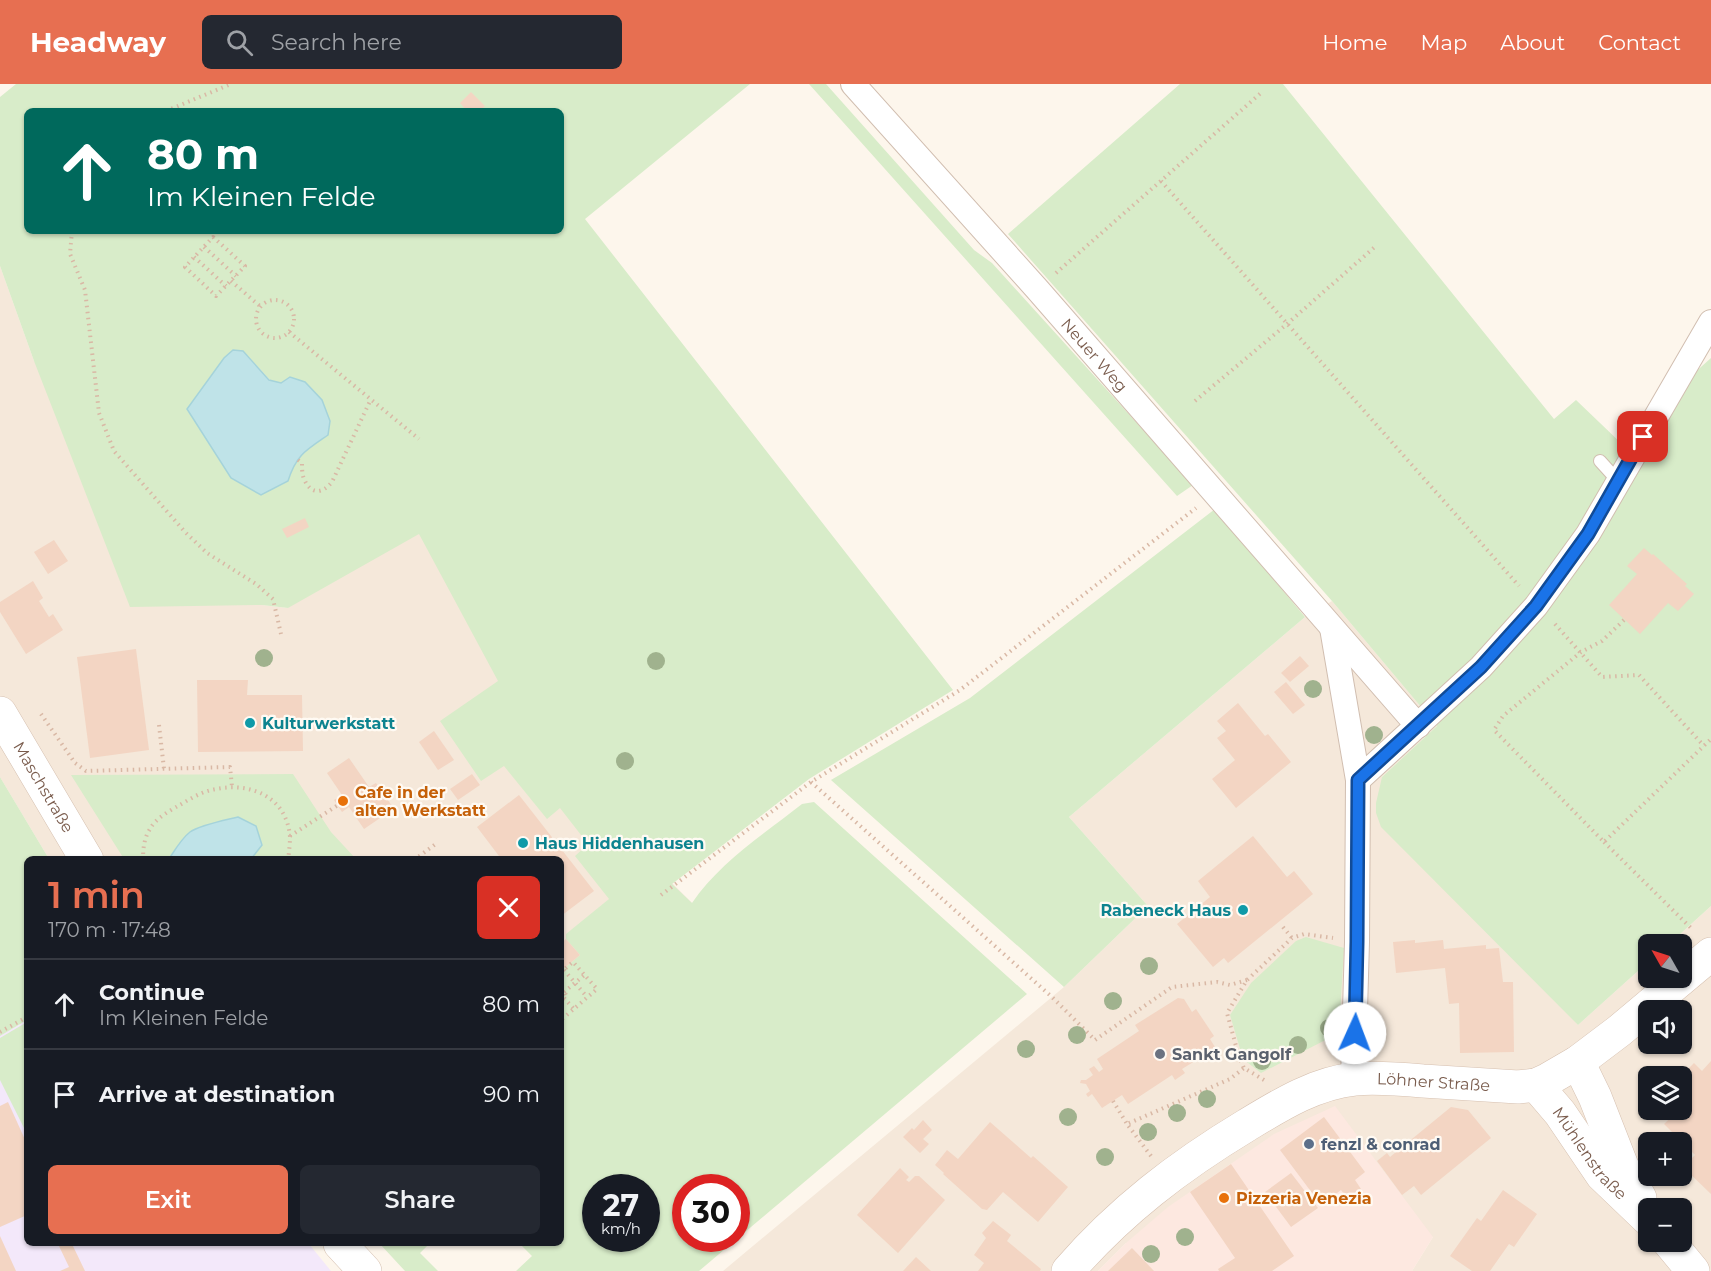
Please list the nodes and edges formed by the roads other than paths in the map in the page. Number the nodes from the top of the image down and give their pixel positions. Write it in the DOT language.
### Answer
graph roads {
  1 [pos="853,84"];
  2 [pos="1711,322"];
  3 [pos="1600,461"];
  4 [pos="1619,482"];
  5 [pos="1332,627"];
  6 [pos="0,713"];
  7 [pos="1418,726"];
  8 [pos="1358,780"];
  9 [pos="85,856"];
  10 [pos="1704,944"];
  11 [pos="1578,1062"];
  12 [pos="1353,1079"];
  13 [pos="1536,1085"];
  14 [pos="1640,1198"];
  15 [pos="1638,1209"];
  16 [pos="342,1246"];
  17 [pos="1677,1252"];
  18 [pos="365,1271"];
  19 [pos="1068,1271"];
  20 [pos="1693,1271"];
  1 -- 5 [label="street, Neuer Weg"];
  2 -- 4 [label="street"];
  3 -- 4 [label="lane"];
  4 -- 7 [label="street"];
  5 -- 7 [label="street, Neuer Weg"];
  5 -- 8 [label="street"];
  6 -- 9 [label="main road, Maschstraße"];
  7 -- 8 [label="street"];
  8 -- 12 [label="street"];
  10 -- 11 [label="main road, Löhner Straße"];
  11 -- 13 [label="main road, Löhner Straße"];
  11 -- 14 [label="main road, Mühlenstraße"];
  12 -- 13 [label="main road, Löhner Straße"];
  12 -- 19 [label="main road, Löhner Straße"];
  13 -- 15 [label="main road, Mühlenstraße"];
  16 -- 18 [label="main road"];
  17 -- 20 [label="main road"];
}
